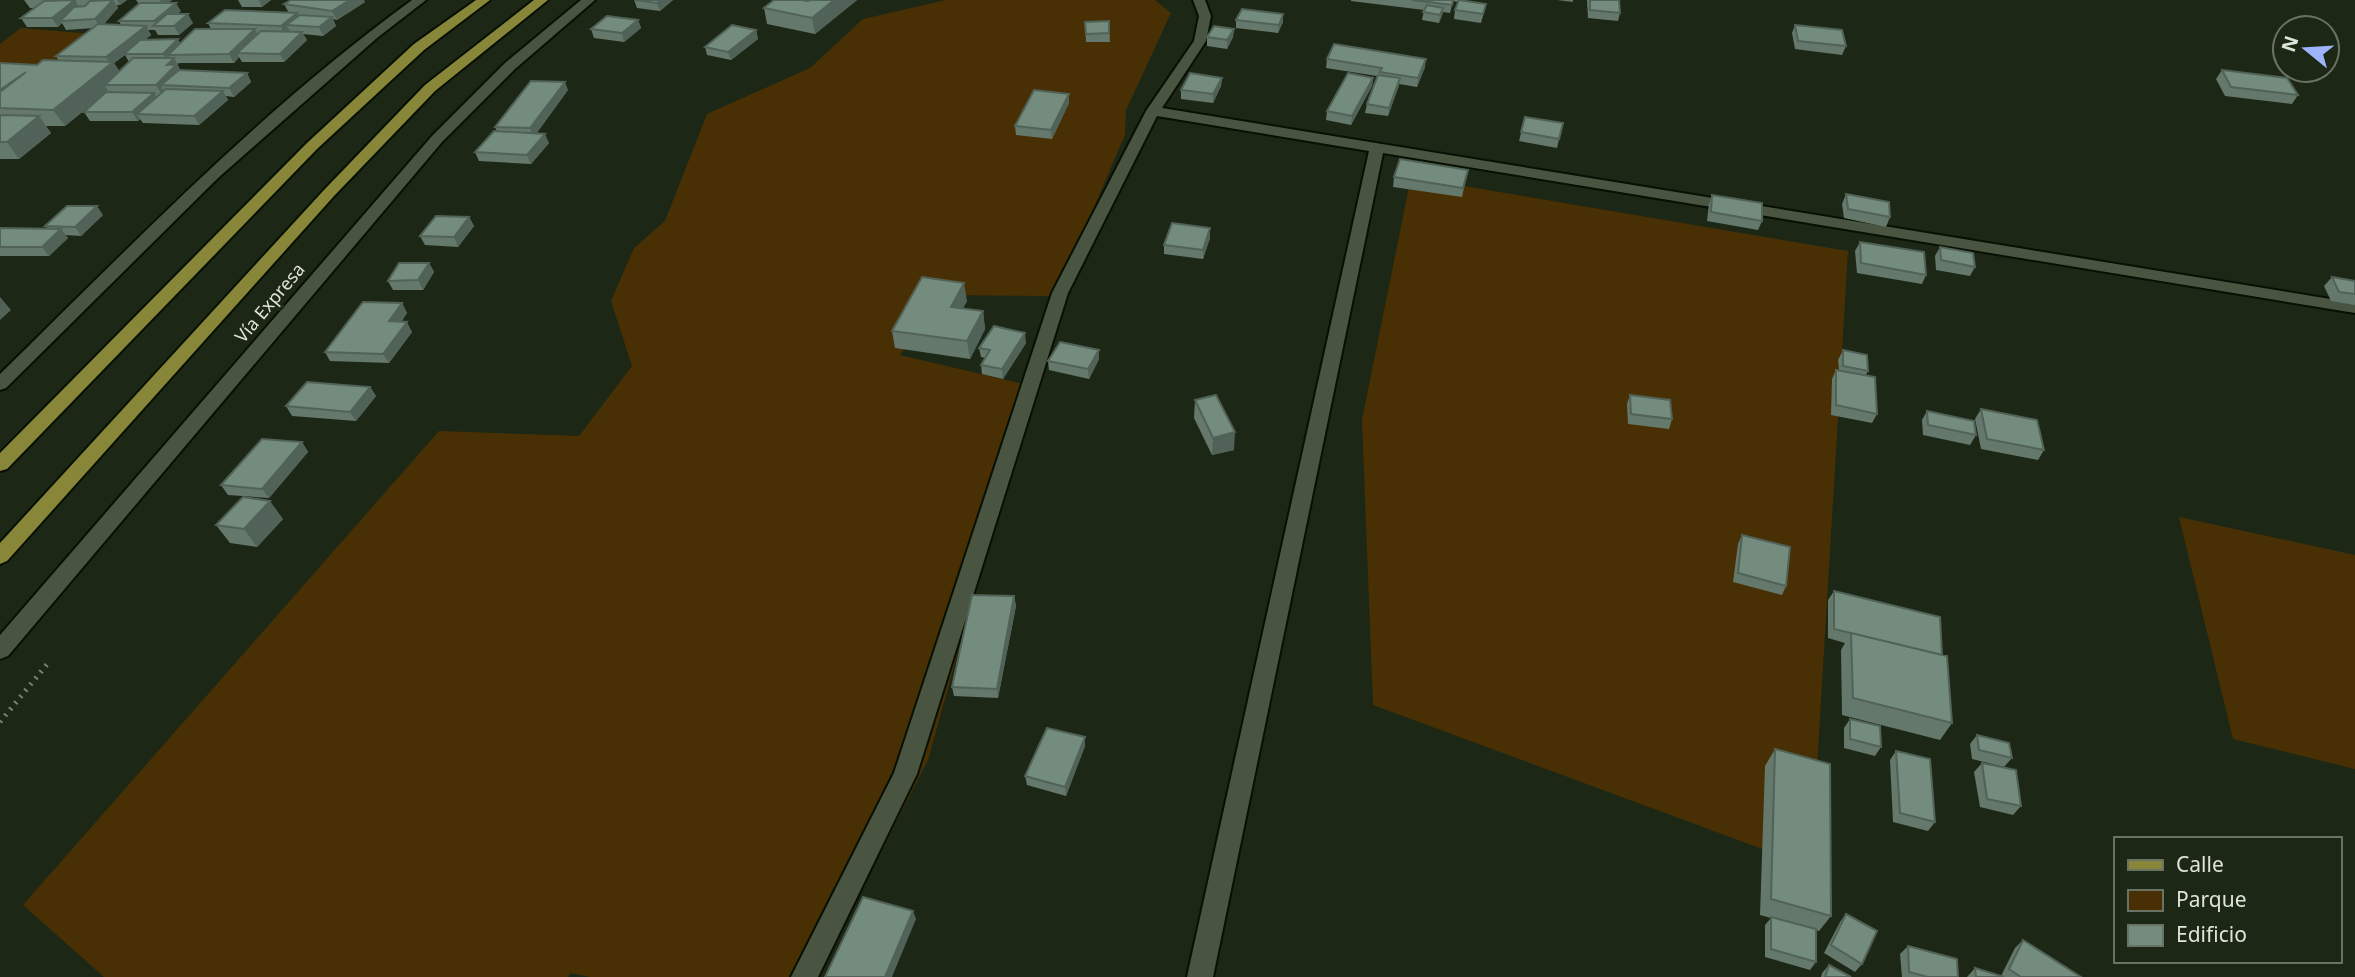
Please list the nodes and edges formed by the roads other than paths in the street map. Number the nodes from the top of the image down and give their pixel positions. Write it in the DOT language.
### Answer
graph roads {
  1 [pos="420,0"];
  2 [pos="484,0"];
  3 [pos="542,0"];
  4 [pos="589,0"];
  5 [pos="1199,0"];
  6 [pos="1153,111"];
  7 [pos="1376,150"];
  8 [pos="2355,309"];
  9 [pos="0,384"];
  10 [pos="0,464"];
  11 [pos="0,556"];
  12 [pos="0,650"];
  13 [pos="804,977"];
  14 [pos="1200,977"];
  1 -- 9 [label="street"];
  2 -- 10 [label="main road"];
  3 -- 11 [label="main road, Vía Expresa"];
  4 -- 12 [label="street, Vía Expresa"];
  5 -- 6 [label="street"];
  6 -- 7 [label="street"];
  6 -- 13 [label="street"];
  7 -- 8 [label="street"];
  7 -- 14 [label="street"];
}
